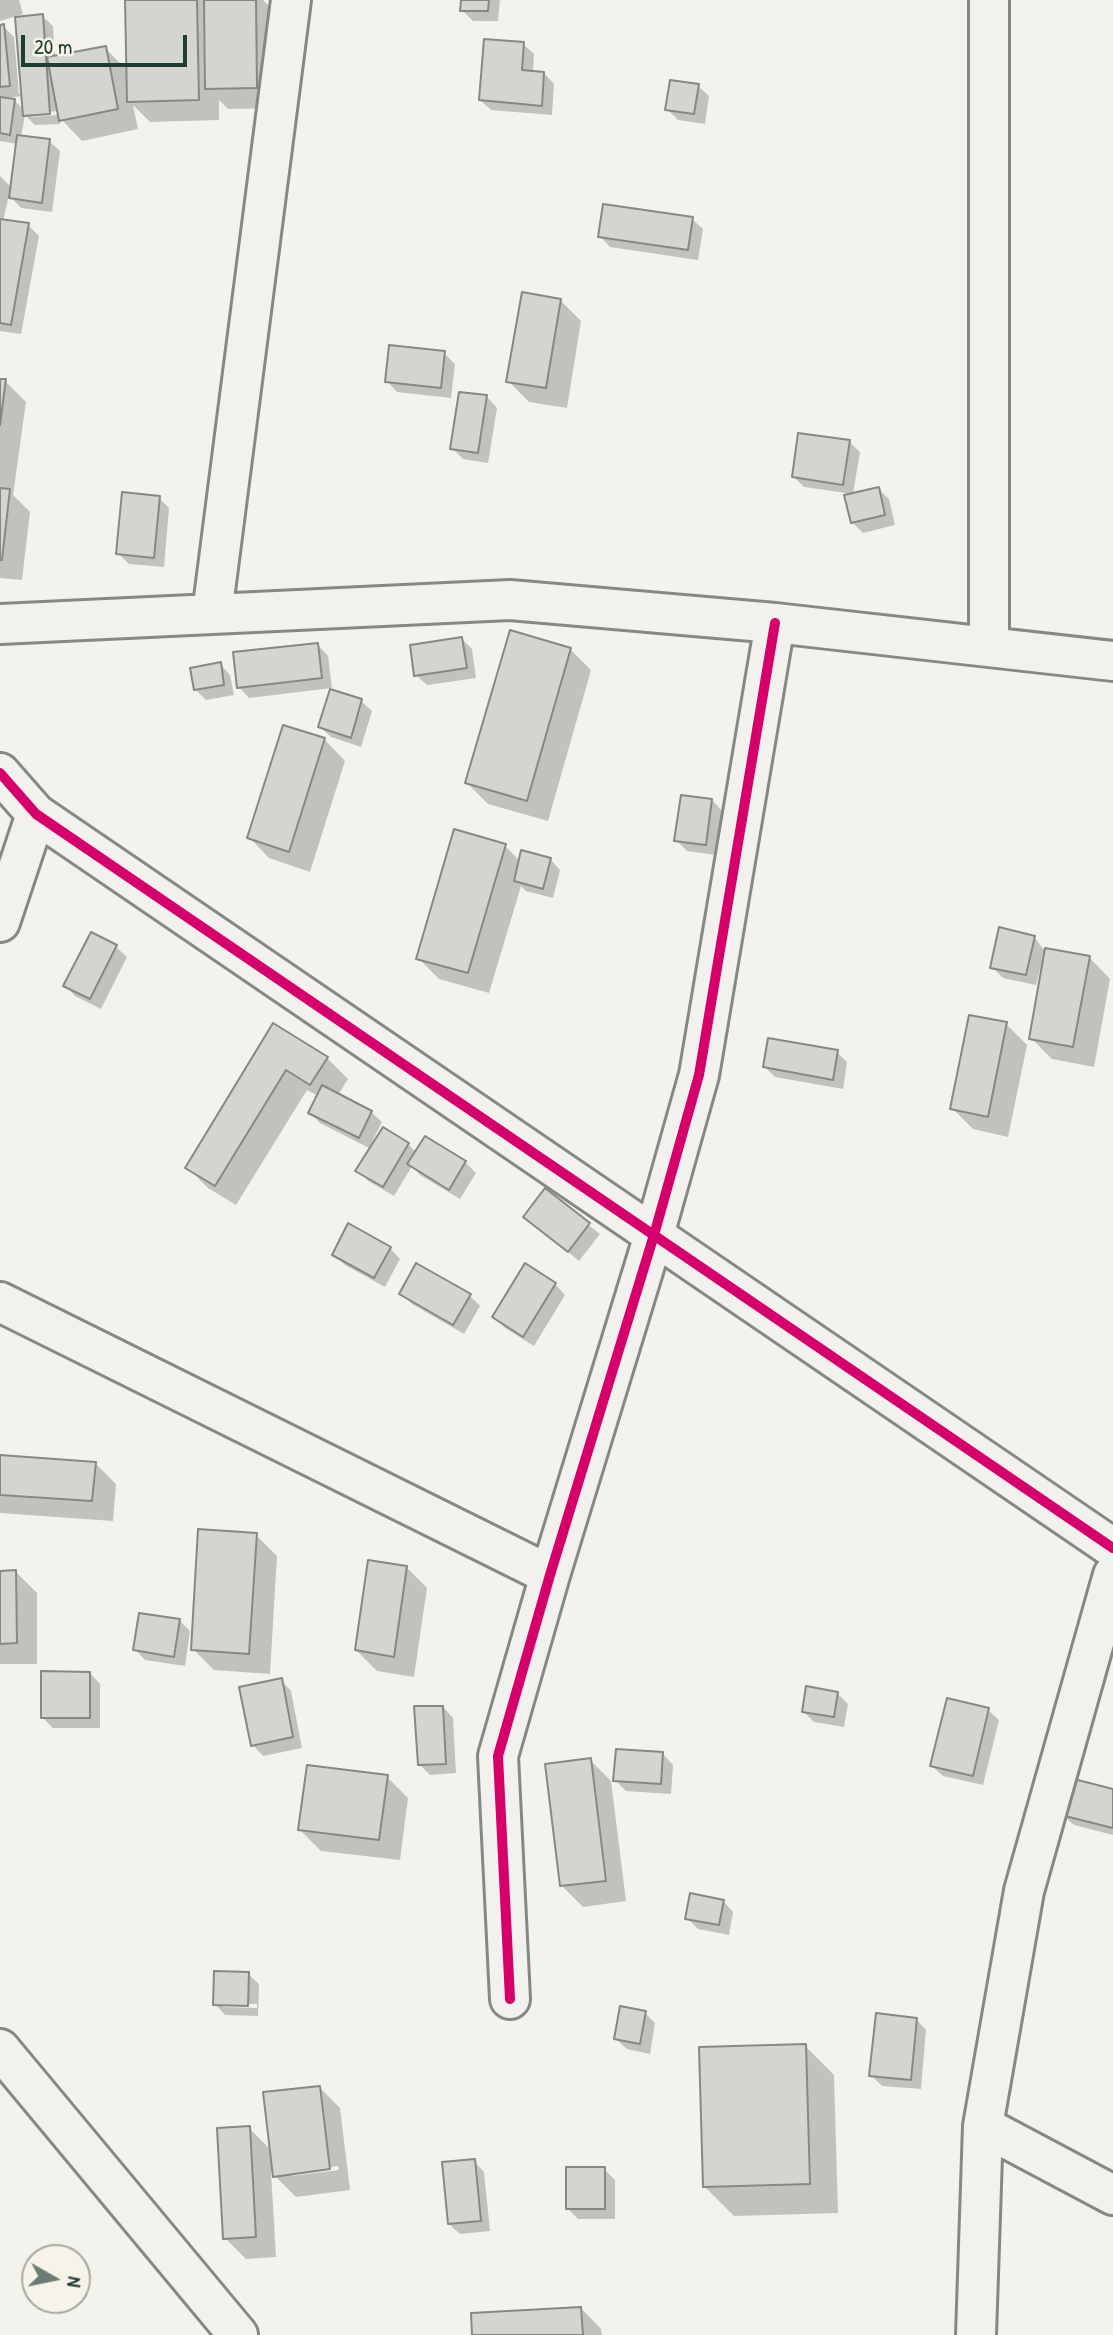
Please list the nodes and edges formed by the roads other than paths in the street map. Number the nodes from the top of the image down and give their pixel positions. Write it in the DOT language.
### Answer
graph roads {
  1 [pos="291,0"];
  2 [pos="989,0"];
  3 [pos="212,614"];
  4 [pos="0,624"];
  5 [pos="775,624"];
  6 [pos="989,647"];
  7 [pos="1113,661"];
  8 [pos="0,773"];
  9 [pos="36,814"];
  10 [pos="4,897"];
  11 [pos="654,1236"];
  12 [pos="0,1302"];
  13 [pos="1113,1548"];
  14 [pos="550,1575"];
  15 [pos="1113,1575"];
  16 [pos="510,1999"];
  17 [pos="0,2049"];
  18 [pos="983,2126"];
  19 [pos="1113,2195"];
  20 [pos="238,2335"];
  21 [pos="976,2335"];
  1 -- 3 [label="street"];
  2 -- 6 [label="street"];
  3 -- 4 [label="street"];
  3 -- 5 [label="street"];
  5 -- 6 [label="street"];
  5 -- 11 [label="street"];
  6 -- 7 [label="street"];
  8 -- 9 [label="street"];
  9 -- 10 [label="street"];
  9 -- 11 [label="street"];
  11 -- 13 [label="street"];
  11 -- 14 [label="street"];
  12 -- 14 [label="street"];
  14 -- 16 [label="street"];
  15 -- 18 [label="street"];
  17 -- 20 [label="street"];
  18 -- 19 [label="street"];
  18 -- 21 [label="street"];
}
